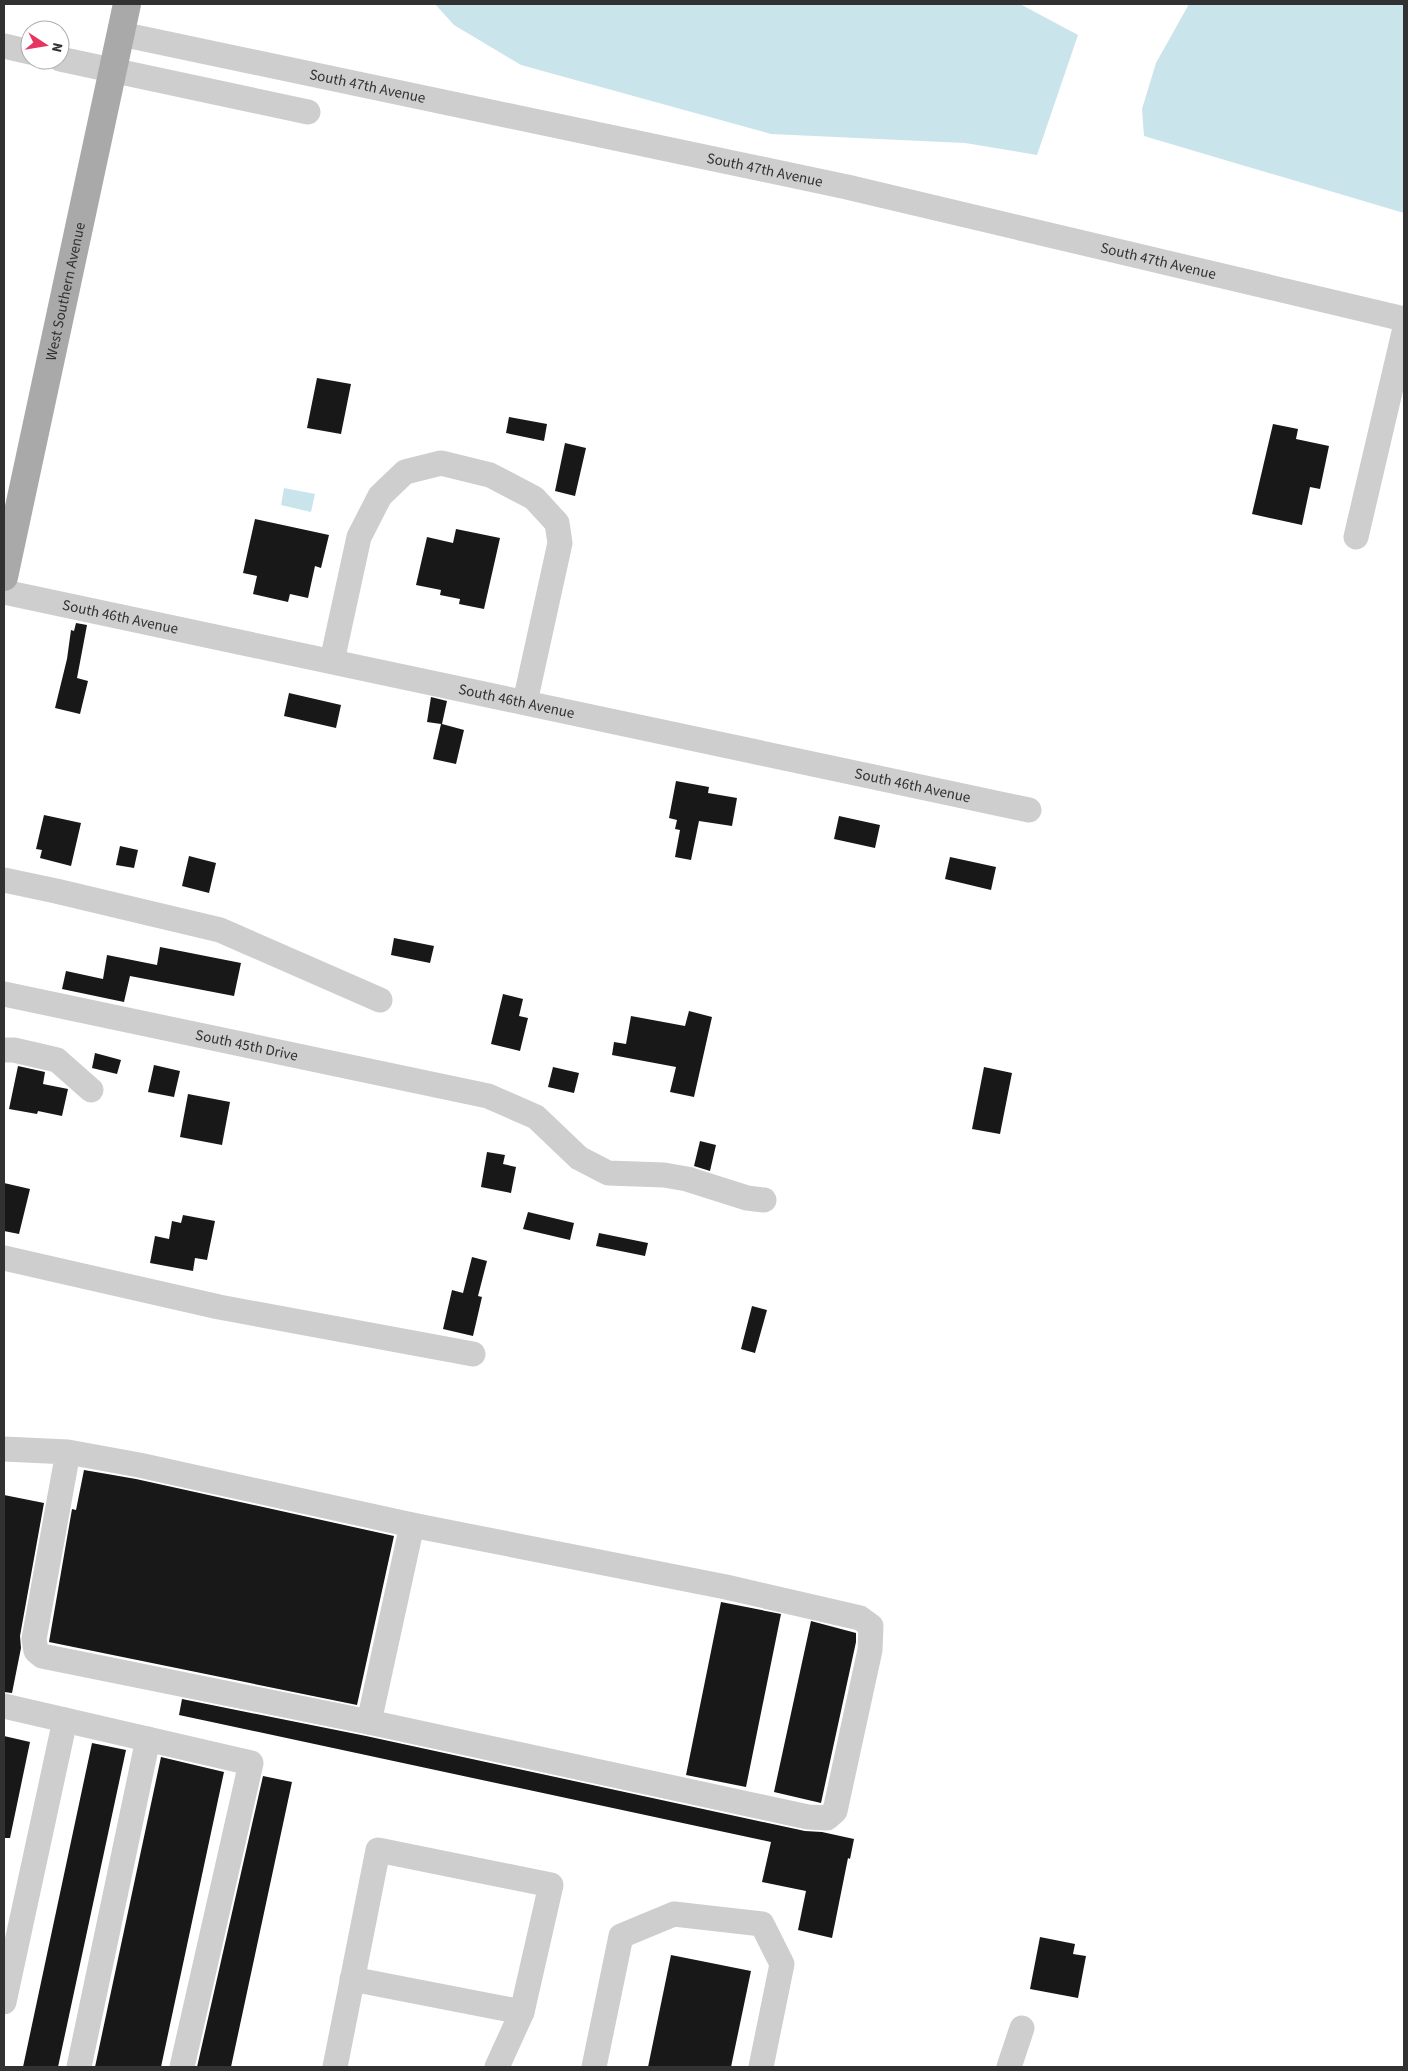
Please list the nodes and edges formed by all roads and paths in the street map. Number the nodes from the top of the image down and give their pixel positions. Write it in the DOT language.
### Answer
graph roads {
  1 [pos="127,4"];
  2 [pos="121,34"];
  3 [pos="4,46"];
  4 [pos="20,50"];
  5 [pos="70,61"];
  6 [pos="112,70"];
  7 [pos="308,112"];
  8 [pos="1404,319"];
  9 [pos="1404,332"];
  10 [pos="1356,537"];
  11 [pos="4,577"];
  12 [pos="4,592"];
  13 [pos="332,661"];
  14 [pos="525,702"];
  15 [pos="1029,810"];
  16 [pos="4,880"];
  17 [pos="4,994"];
  18 [pos="380,1000"];
  19 [pos="4,1050"];
  20 [pos="91,1090"];
  21 [pos="764,1200"];
  22 [pos="4,1258"];
  23 [pos="474,1354"];
  24 [pos="4,1449"];
  25 [pos="68,1452"];
  26 [pos="412,1525"];
  27 [pos="4,1706"];
  28 [pos="65,1720"];
  29 [pos="369,1722"];
  30 [pos="148,1739"];
  31 [pos="352,1979"];
  32 [pos="4,2002"];
  33 [pos="522,2012"];
  34 [pos="1022,2028"];
  35 [pos="80,2067"];
  36 [pos="182,2067"];
  37 [pos="335,2067"];
  38 [pos="497,2067"];
  39 [pos="594,2067"];
  40 [pos="761,2067"];
  41 [pos="1009,2067"];
  1 -- 2 [label="main road, West Southern Avenue"];
  2 -- 6 [label="main road, West Southern Avenue"];
  2 -- 8 [label="street, South 47th Avenue"];
  3 -- 4 [label="street"];
  5 -- 6 [label="street"];
  6 -- 7 [label="street"];
  6 -- 11 [label="main road, West Southern Avenue"];
  9 -- 10 [label="street"];
  12 -- 13 [label="street, South 46th Avenue"];
  13 -- 14 [label="street, South 46th Avenue"];
  13 -- 14 [label="street"];
  14 -- 15 [label="street, South 46th Avenue"];
  16 -- 18 [label="street"];
  17 -- 21 [label="street, South 45th Drive"];
  19 -- 20 [label="street"];
  22 -- 23 [label="street"];
  24 -- 25 [label="street"];
  25 -- 26 [label="street"];
  25 -- 29 [label="street"];
  26 -- 29 [label="street"];
  26 -- 29 [label="street"];
  27 -- 28 [label="street"];
  28 -- 30 [label="street"];
  28 -- 32 [label="street"];
  30 -- 35 [label="street"];
  30 -- 36 [label="street"];
  31 -- 33 [label="street"];
  31 -- 33 [label="street"];
  31 -- 37 [label="street"];
  33 -- 38 [label="street"];
  34 -- 41 [label="street"];
  39 -- 40 [label="street"];
}
